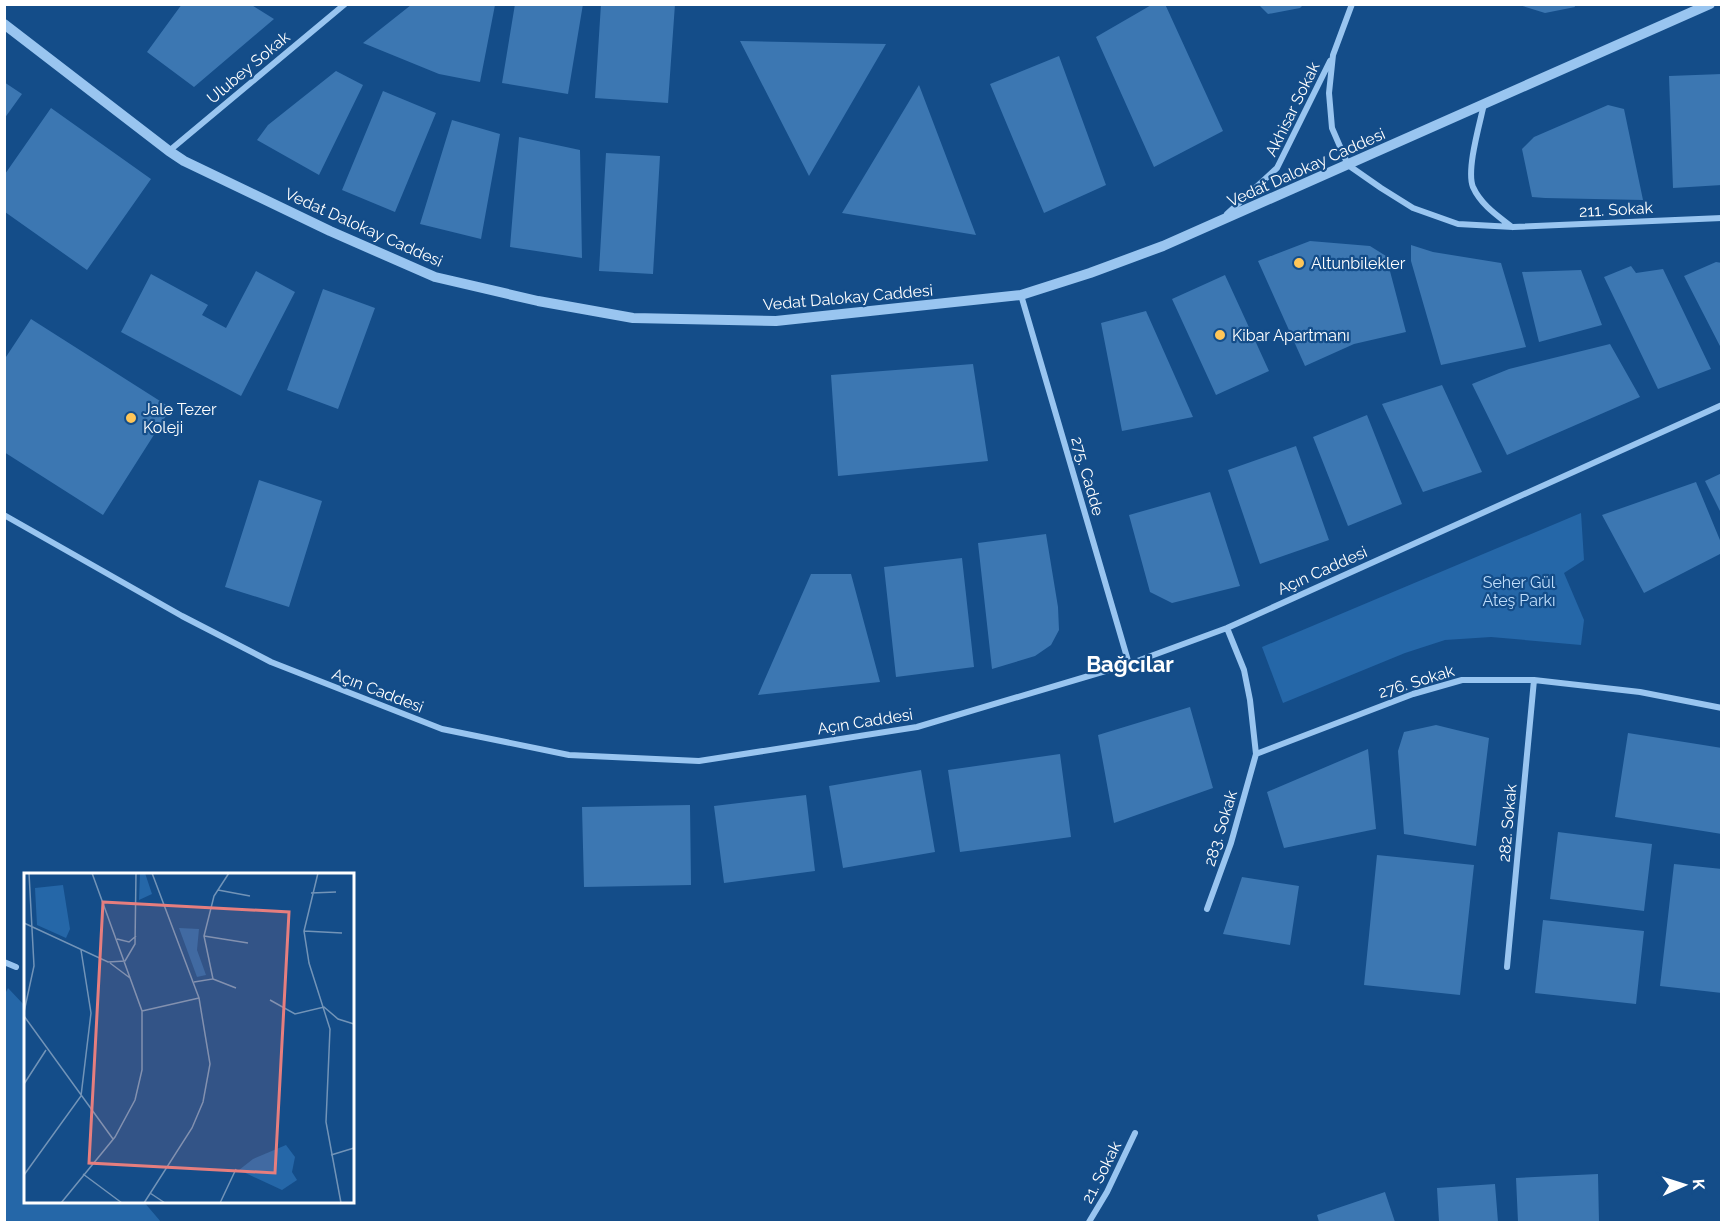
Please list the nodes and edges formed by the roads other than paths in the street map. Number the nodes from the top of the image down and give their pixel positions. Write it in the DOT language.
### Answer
graph roads {
  1 [pos="345,4"];
  2 [pos="1352,4"];
  3 [pos="1710,4"];
  4 [pos="4,24"];
  5 [pos="1333,55"];
  6 [pos="1484,104"];
  7 [pos="169,151"];
  8 [pos="1348,165"];
  9 [pos="1722,218"];
  10 [pos="1219,222"];
  11 [pos="1513,227"];
  12 [pos="1021,295"];
  13 [pos="1722,405"];
  14 [pos="4,515"];
  15 [pos="1227,628"];
  16 [pos="1129,664"];
  17 [pos="1534,680"];
  18 [pos="1722,708"];
  19 [pos="1256,754"];
  20 [pos="1207,909"];
  21 [pos="4,962"];
  22 [pos="16,967"];
  23 [pos="1507,967"];
  24 [pos="1135,1133"];
  25 [pos="1089,1222"];
  1 -- 7 [label="street, Ulubey Sokak"];
  2 -- 5 [label="street, Akhisar Sokak"];
  3 -- 6 [label="street, Vedat Dalokay Caddesi"];
  4 -- 7 [label="street, Vedat Dalokay Caddesi"];
  5 -- 8 [label="street, Akhisar Sokak"];
  5 -- 10 [label="street, Akhisar Sokak"];
  6 -- 8 [label="street, Vedat Dalokay Caddesi"];
  6 -- 11 [label="street"];
  7 -- 12 [label="street, Vedat Dalokay Caddesi"];
  8 -- 10 [label="street, Vedat Dalokay Caddesi"];
  8 -- 11 [label="street, 211. Sokak"];
  9 -- 11 [label="street, 211. Sokak"];
  10 -- 12 [label="street, Vedat Dalokay Caddesi"];
  12 -- 16 [label="street, 275. Cadde"];
  13 -- 15 [label="street, Açın Caddesi"];
  14 -- 16 [label="street, Açın Caddesi"];
  15 -- 16 [label="street, Açın Caddesi"];
  15 -- 19 [label="street"];
  17 -- 18 [label="street, 276. Sokak"];
  17 -- 19 [label="street, 276. Sokak"];
  17 -- 23 [label="street, 282. Sokak"];
  19 -- 20 [label="street, 283. Sokak"];
  21 -- 22 [label="street"];
  24 -- 25 [label="street, 21. Sokak"];
}
